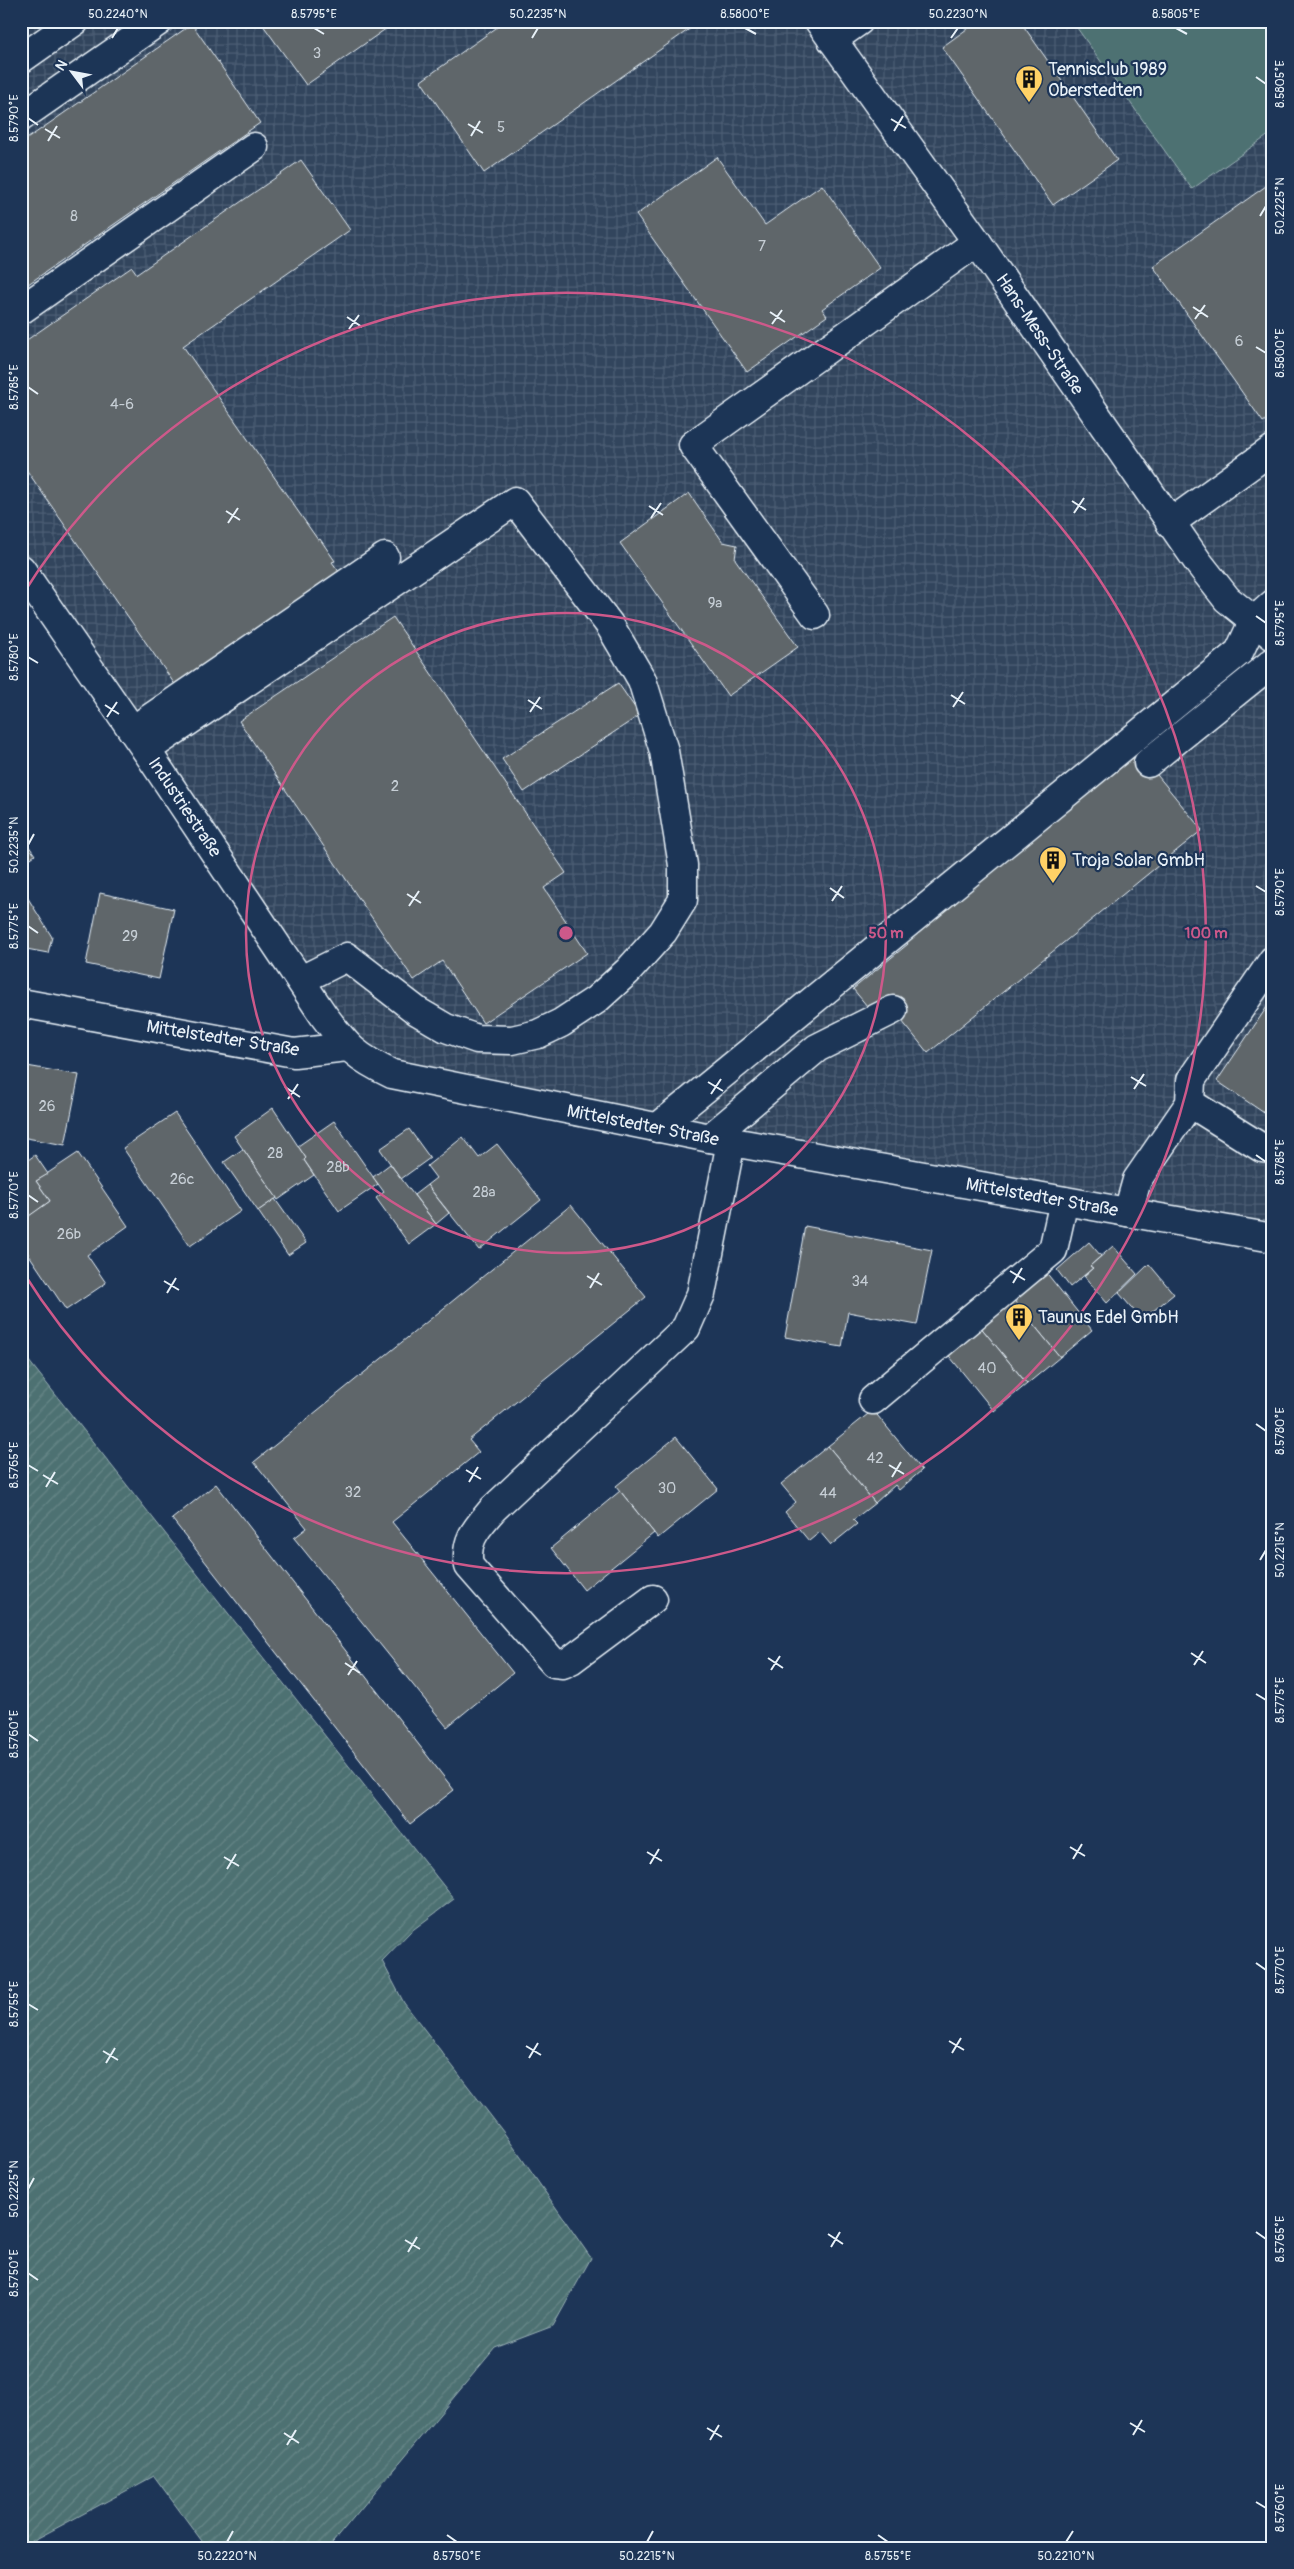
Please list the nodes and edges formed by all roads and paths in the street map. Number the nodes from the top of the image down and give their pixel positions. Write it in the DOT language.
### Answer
graph roads {
  1 [pos="75,21"];
  2 [pos="158,21"];
  3 [pos="859,21"];
  4 [pos="826,31"];
  5 [pos="21,59"];
  6 [pos="21,117"];
  7 [pos="254,147"];
  8 [pos="977,242"];
  9 [pos="21,310"];
  10 [pos="1273,449"];
  11 [pos="1170,523"];
  12 [pos="385,557"];
  13 [pos="21,569"];
  14 [pos="1273,604"];
  15 [pos="814,615"];
  16 [pos="1263,629"];
  17 [pos="1273,662"];
  18 [pos="140,740"];
  19 [pos="1148,763"];
  20 [pos="1273,960"];
  21 [pos="301,980"];
  22 [pos="21,1003"];
  23 [pos="893,1010"];
  24 [pos="347,1047"];
  25 [pos="1190,1103"];
  26 [pos="658,1128"];
  27 [pos="720,1140"];
  28 [pos="1273,1149"];
  29 [pos="1064,1201"];
  30 [pos="1128,1212"];
  31 [pos="1273,1238"];
  32 [pos="873,1400"];
  33 [pos="652,1600"];
  1 -- 5 [label="street"];
  2 -- 6 [label="street"];
  3 -- 4 [label="street"];
  4 -- 8 [label="street, Hans-Mess-Straße"];
  7 -- 9 [label="street"];
  8 -- 11 [label="street, Hans-Mess-Straße"];
  8 -- 15 [label="street"];
  10 -- 11 [label="street"];
  11 -- 16 [label="street, Hans-Mess-Straße"];
  12 -- 18 [label="street"];
  13 -- 18 [label="street, Industriestraße"];
  14 -- 16 [label="street"];
  16 -- 26 [label="street"];
  17 -- 19 [label="street"];
  18 -- 21 [label="street, Industriestraße"];
  18 -- 21 [label="street"];
  20 -- 25 [label="street"];
  21 -- 24 [label="street, Industriestraße"];
  22 -- 24 [label="street, Mittelstedter Straße"];
  23 -- 27 [label="street"];
  24 -- 26 [label="street, Mittelstedter Straße"];
  25 -- 28 [label="street"];
  25 -- 30 [label="street"];
  26 -- 27 [label="street, Mittelstedter Straße"];
  27 -- 29 [label="street, Mittelstedter Straße"];
  27 -- 33 [label="street"];
  29 -- 30 [label="street, Mittelstedter Straße"];
  29 -- 32 [label="street"];
  30 -- 31 [label="street, Mittelstedter Straße"];
}
